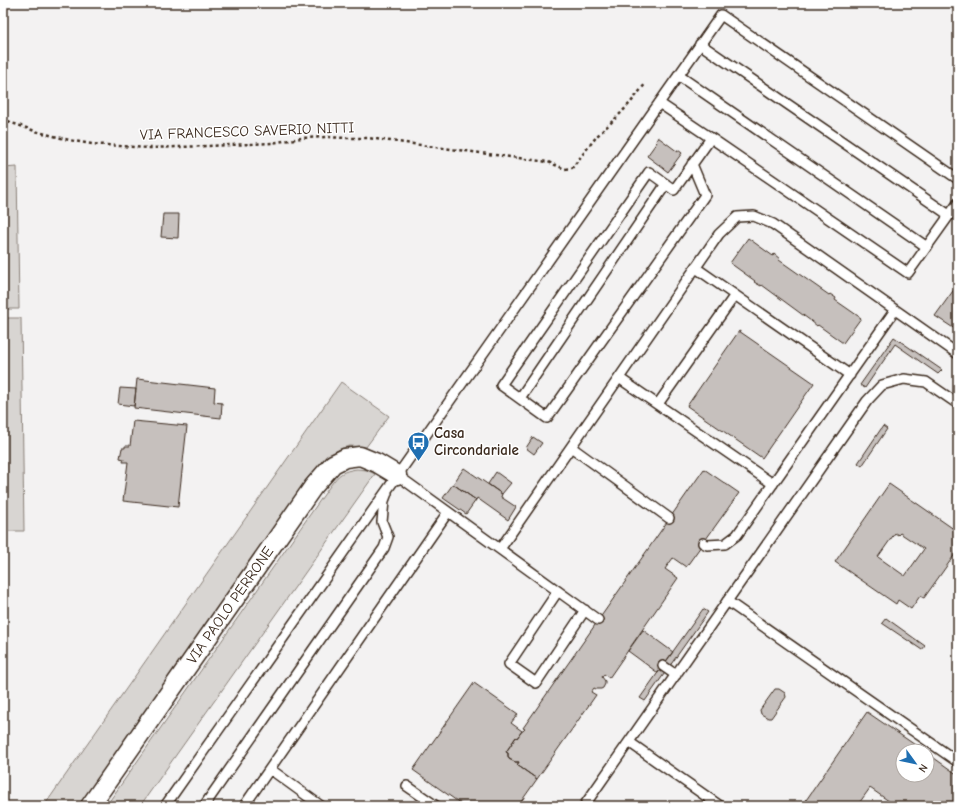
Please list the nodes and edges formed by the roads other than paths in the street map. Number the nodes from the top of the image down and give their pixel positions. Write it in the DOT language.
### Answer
graph roads {
  1 [pos="700,44"];
  2 [pos="678,75"];
  3 [pos="659,103"];
  4 [pos="711,138"];
  5 [pos="692,164"];
  6 [pos="958,179"];
  7 [pos="666,184"];
  8 [pos="958,203"];
  9 [pos="949,215"];
  10 [pos="927,247"];
  11 [pos="696,268"];
  12 [pos="735,295"];
  13 [pos="895,310"];
  14 [pos="958,354"];
  15 [pos="850,375"];
  16 [pos="619,378"];
  17 [pos="520,398"];
  18 [pos="658,404"];
  19 [pos="958,404"];
  20 [pos="570,448"];
  21 [pos="393,481"];
  22 [pos="773,484"];
  23 [pos="448,512"];
  24 [pos="669,518"];
  25 [pos="703,543"];
  26 [pos="500,549"];
  27 [pos="558,591"];
  28 [pos="727,601"];
  29 [pos="586,610"];
  30 [pos="598,620"];
  31 [pos="663,666"];
  32 [pos="676,675"];
  33 [pos="629,742"];
  34 [pos="958,762"];
  35 [pos="270,769"];
  36 [pos="406,786"];
  37 [pos="90,806"];
  38 [pos="165,806"];
  39 [pos="204,806"];
  40 [pos="244,806"];
  41 [pos="321,806"];
  42 [pos="436,806"];
  43 [pos="584,806"];
  44 [pos="720,806"];
  1 -- 2 [label="lane"];
  1 -- 6 [label="lane"];
  1 -- 9 [label="lane"];
  2 -- 3 [label="lane"];
  2 -- 10 [label="lane"];
  3 -- 4 [label="lane"];
  3 -- 21 [label="lane"];
  4 -- 5 [label="lane"];
  4 -- 10 [label="lane"];
  5 -- 7 [label="lane"];
  5 -- 17 [label="lane"];
  7 -- 17 [label="lane"];
  7 -- 17 [label="lane"];
  8 -- 9 [label="lane"];
  9 -- 10 [label="lane"];
  11 -- 12 [label="lane"];
  11 -- 13 [label="lane"];
  11 -- 16 [label="lane"];
  12 -- 15 [label="lane"];
  12 -- 18 [label="lane"];
  13 -- 14 [label="lane"];
  13 -- 15 [label="lane"];
  15 -- 22 [label="lane"];
  16 -- 18 [label="lane"];
  16 -- 20 [label="lane"];
  18 -- 22 [label="lane"];
  19 -- 28 [label="lane"];
  20 -- 24 [label="lane"];
  20 -- 26 [label="lane"];
  21 -- 23 [label="lane"];
  21 -- 37 [label="street, VIA PAOLO PERRONE"];
  21 -- 38 [label="lane"];
  21 -- 39 [label="lane"];
  22 -- 25 [label="lane"];
  23 -- 26 [label="lane"];
  23 -- 35 [label="lane"];
  26 -- 27 [label="lane"];
  27 -- 29 [label="lane"];
  27 -- 29 [label="lane"];
  28 -- 32 [label="lane"];
  28 -- 34 [label="lane"];
  29 -- 30 [label="lane"];
  31 -- 32 [label="lane"];
  32 -- 33 [label="lane"];
  33 -- 43 [label="lane"];
  33 -- 44 [label="lane"];
  35 -- 40 [label="lane"];
  35 -- 41 [label="lane"];
  36 -- 42 [label="lane"];
}
